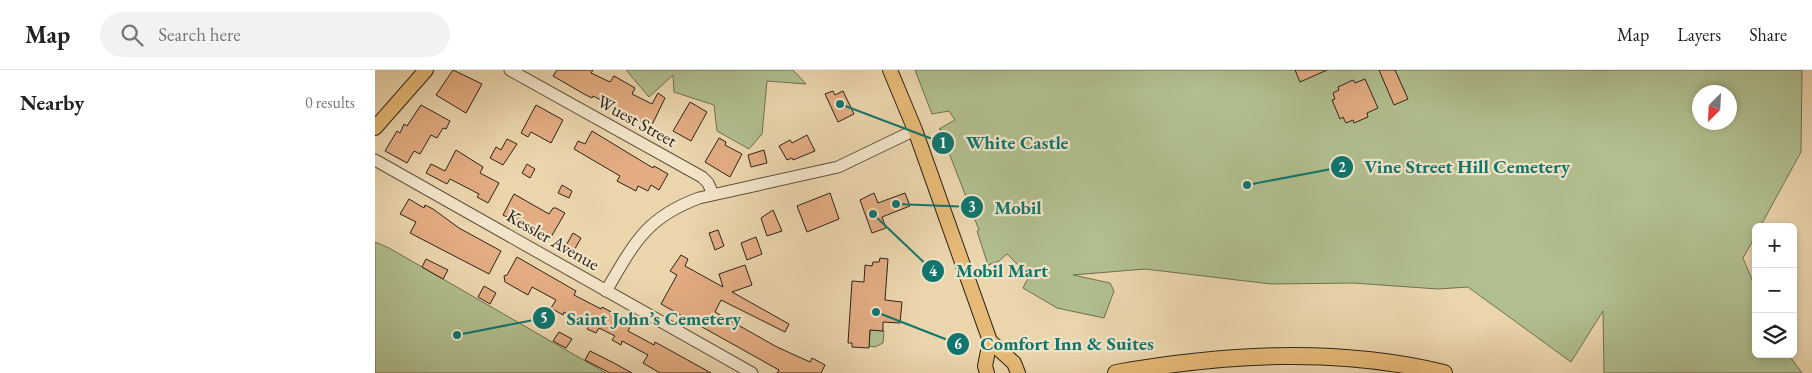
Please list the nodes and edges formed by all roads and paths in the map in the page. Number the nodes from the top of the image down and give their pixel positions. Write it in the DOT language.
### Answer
graph roads {
  1 [pos="426,70"];
  2 [pos="511,70"];
  3 [pos="890,70"];
  4 [pos="375,128"];
  5 [pos="915,130"];
  6 [pos="375,160"];
  7 [pos="713,194"];
  8 [pos="606,291"];
  9 [pos="990,341"];
  10 [pos="752,373"];
  11 [pos="987,373"];
  12 [pos="1017,373"];
  13 [pos="1116,373"];
  14 [pos="1443,373"];
  1 -- 4 [label="main road"];
  2 -- 7 [label="street, Wuest Street"];
  3 -- 5 [label="main road"];
  5 -- 7 [label="street, Kessler Avenue"];
  5 -- 9 [label="main road"];
  6 -- 8 [label="street, Kessler Avenue"];
  7 -- 8 [label="street, Kessler Avenue"];
  8 -- 10 [label="street"];
  9 -- 11 [label="main road"];
  9 -- 12 [label="main road"];
  13 -- 14 [label="highway"];
}
